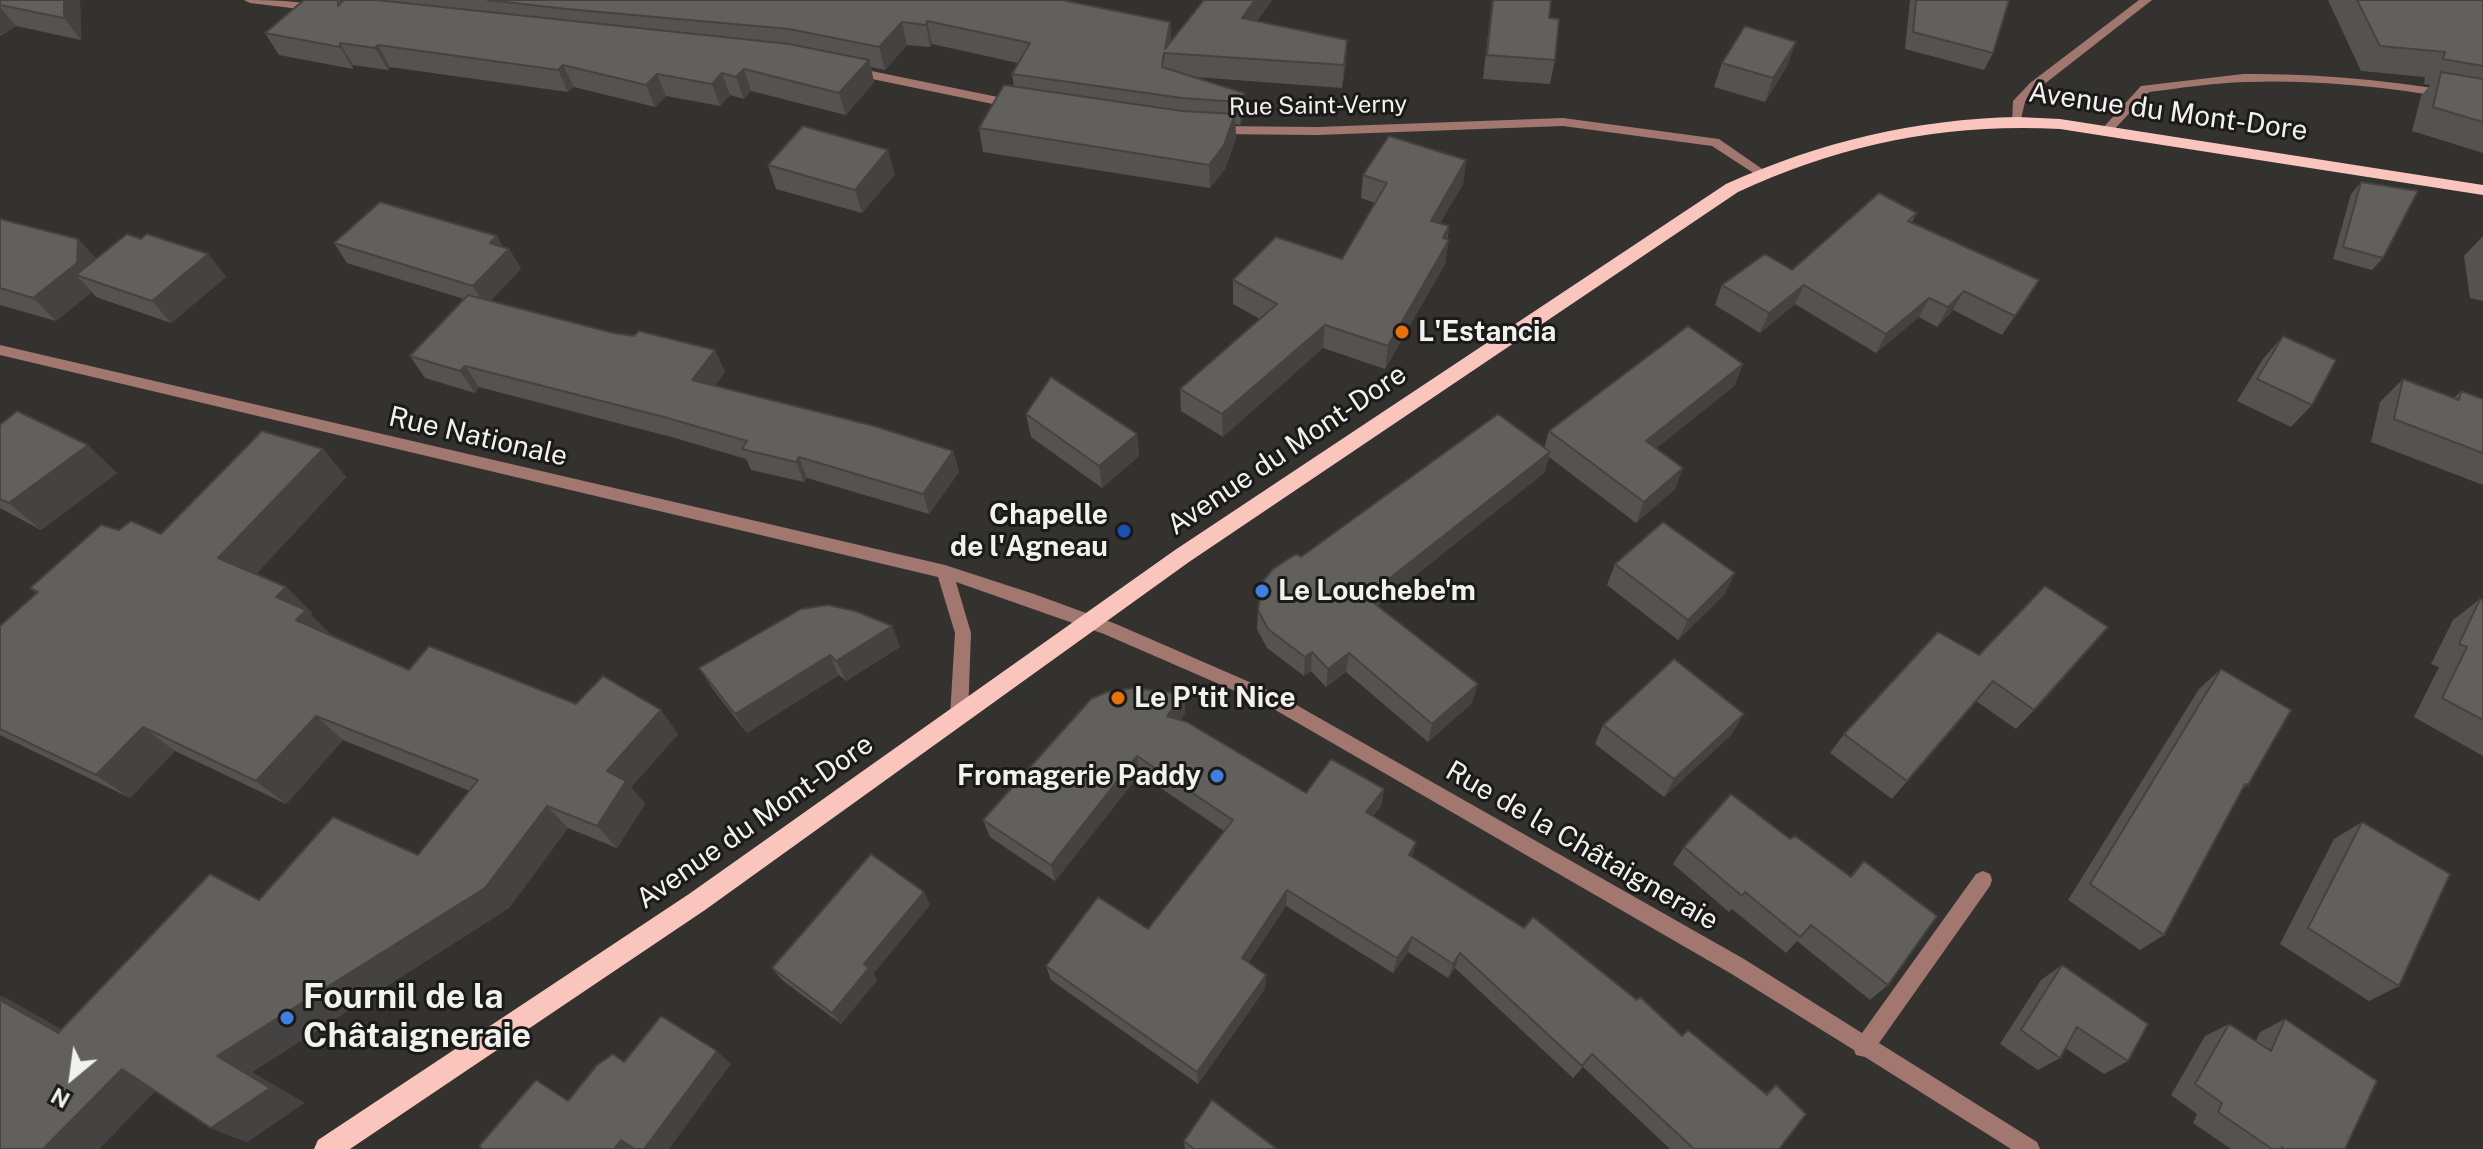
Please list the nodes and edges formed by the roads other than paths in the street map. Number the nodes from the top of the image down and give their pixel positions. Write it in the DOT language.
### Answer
graph roads {
  1 [pos="250,0"];
  2 [pos="2146,0"];
  3 [pos="327,9"];
  4 [pos="839,68"];
  5 [pos="2483,100"];
  6 [pos="1037,108"];
  7 [pos="2016,120"];
  8 [pos="1197,128"];
  9 [pos="2106,131"];
  10 [pos="1762,173"];
  11 [pos="2483,190"];
  12 [pos="0,350"];
  13 [pos="945,572"];
  14 [pos="1090,623"];
  15 [pos="959,716"];
  16 [pos="1983,880"];
  17 [pos="1863,1048"];
  18 [pos="327,1149"];
  19 [pos="2030,1149"];
  1 -- 3 [label="street"];
  2 -- 7 [label="street"];
  4 -- 6 [label="street"];
  5 -- 9 [label="street"];
  7 -- 9 [label="main road, Avenue du Mont-Dore"];
  7 -- 10 [label="main road, Avenue du Mont-Dore"];
  8 -- 10 [label="street, Rue Saint-Verny"];
  9 -- 11 [label="main road, Avenue du Mont-Dore"];
  10 -- 14 [label="main road, Avenue du Mont-Dore"];
  12 -- 13 [label="street, Rue Nationale"];
  13 -- 14 [label="street, Rue Nationale"];
  13 -- 15 [label="street"];
  14 -- 15 [label="main road, Avenue du Mont-Dore"];
  14 -- 17 [label="street, Rue de la Châtaigneraie"];
  15 -- 18 [label="main road, Avenue du Mont-Dore"];
  16 -- 17 [label="street"];
  17 -- 19 [label="street, Rue de la Châtaigneraie"];
}
